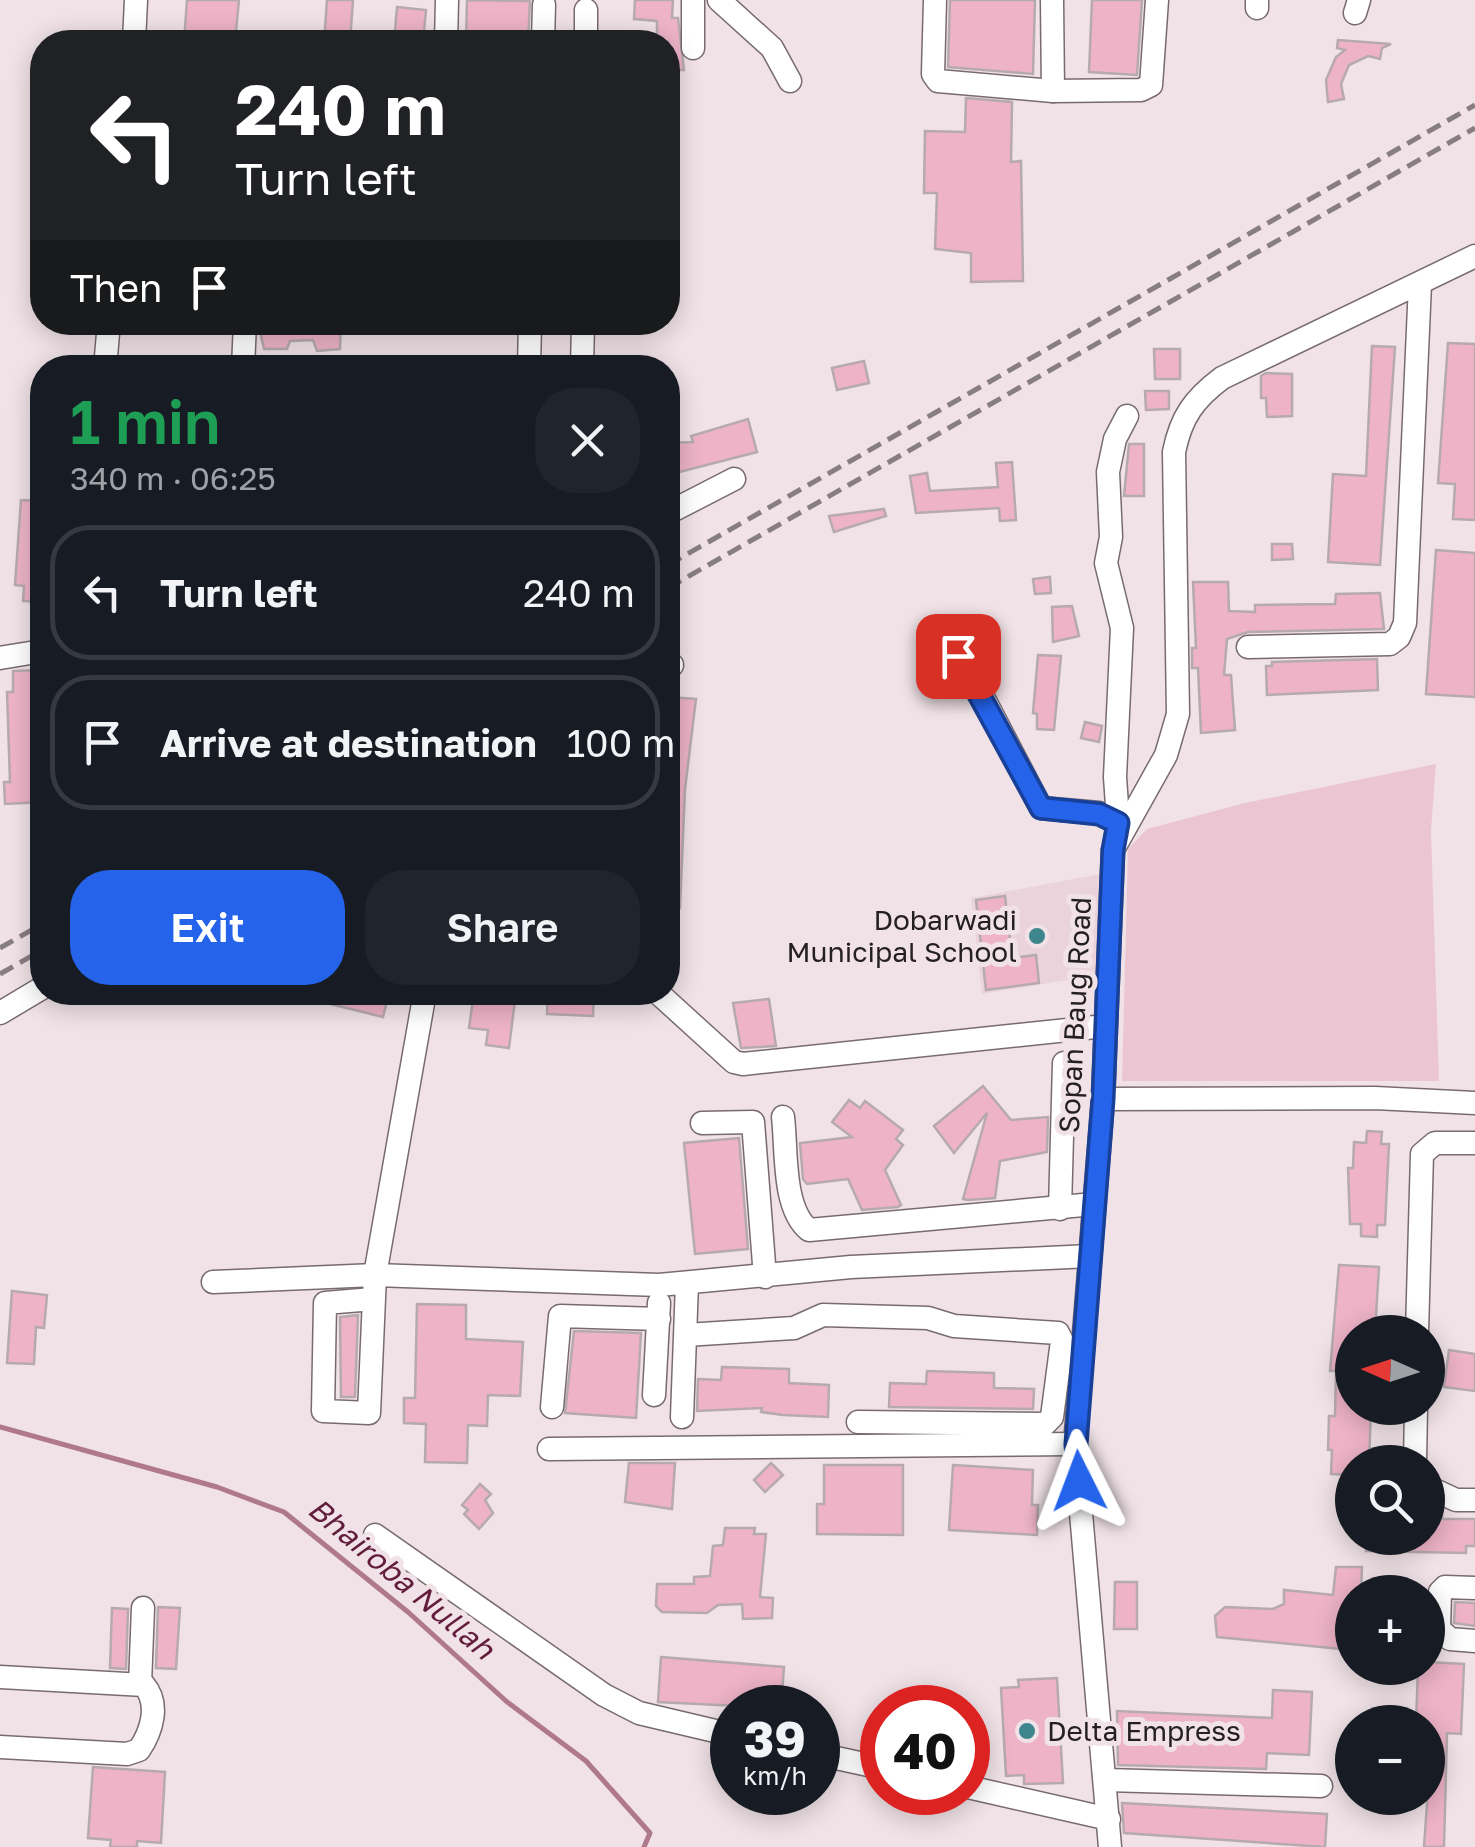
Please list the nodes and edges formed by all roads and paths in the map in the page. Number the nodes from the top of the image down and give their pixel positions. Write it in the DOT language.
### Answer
graph roads {
  1 [pos="136,0"];
  2 [pos="447,0"];
  3 [pos="693,0"];
  4 [pos="719,0"];
  5 [pos="935,0"];
  6 [pos="1052,0"];
  7 [pos="1157,0"];
  8 [pos="544,5"];
  9 [pos="586,10"];
  10 [pos="135,30"];
  11 [pos="446,30"];
  12 [pos="543,30"];
  13 [pos="586,30"];
  14 [pos="693,48"];
  15 [pos="790,81"];
  16 [pos="1052,91"];
  17 [pos="1475,256"];
  18 [pos="1420,284"];
  19 [pos="1128,416"];
  20 [pos="734,478"];
  21 [pos="680,507"];
  22 [pos="945,637"];
  23 [pos="1248,647"];
  24 [pos="30,653"];
  25 [pos="0,658"];
  26 [pos="1118,828"];
  27 [pos="30,995"];
  28 [pos="423,1005"];
  29 [pos="671,1005"];
  30 [pos="0,1013"];
  31 [pos="1105,1026"];
  32 [pos="1064,1063"];
  33 [pos="1103,1099"];
  34 [pos="1475,1103"];
  35 [pos="784,1118"];
  36 [pos="702,1123"];
  37 [pos="1475,1143"];
  38 [pos="1094,1204"];
  39 [pos="1060,1209"];
  40 [pos="1090,1256"];
  41 [pos="375,1275"];
  42 [pos="765,1277"];
  43 [pos="213,1282"];
  44 [pos="687,1283"];
  45 [pos="659,1285"];
  46 [pos="373,1299"];
  47 [pos="1417,1315"];
  48 [pos="659,1319"];
  49 [pos="686,1335"];
  50 [pos="654,1395"];
  51 [pos="552,1407"];
  52 [pos="682,1417"];
  53 [pos="858,1422"];
  54 [pos="1076,1444"];
  55 [pos="549,1448"];
  56 [pos="1445,1495"];
  57 [pos="1475,1500"];
  58 [pos="375,1534"];
  59 [pos="1475,1588"];
  60 [pos="143,1608"];
  61 [pos="1475,1641"];
  62 [pos="0,1677"];
  63 [pos="140,1684"];
  64 [pos="710,1730"];
  65 [pos="0,1747"];
  66 [pos="1106,1780"];
  67 [pos="1321,1786"];
  68 [pos="990,1792"];
  69 [pos="1109,1818"];
  70 [pos="1110,1847"];
  1 -- 10 [label="street"];
  2 -- 11 [label="street"];
  3 -- 14 [label="street"];
  4 -- 15 [label="street"];
  5 -- 16 [label="street"];
  6 -- 16 [label="street"];
  7 -- 16 [label="street"];
  8 -- 12 [label="street"];
  9 -- 13 [label="street"];
  17 -- 18 [label="street, Sopan Baug Road"];
  18 -- 23 [label="street"];
  18 -- 26 [label="street, Sopan Baug Road"];
  19 -- 26 [label="street"];
  20 -- 21 [label="street"];
  22 -- 26 [label="street"];
  24 -- 25 [label="street"];
  26 -- 31 [label="street, Sopan Baug Road"];
  27 -- 30 [label="street"];
  28 -- 41 [label="street"];
  29 -- 31 [label="street"];
  31 -- 33 [label="street, Sopan Baug Road"];
  32 -- 39 [label="street"];
  33 -- 34 [label="street"];
  33 -- 38 [label="street, Sopan Baug Road"];
  35 -- 39 [label="street"];
  36 -- 42 [label="street"];
  37 -- 47 [label="street"];
  38 -- 39 [label="street"];
  38 -- 40 [label="street, Sopan Baug Road"];
  40 -- 42 [label="street"];
  40 -- 54 [label="street, Sopan Baug Road"];
  41 -- 43 [label="street"];
  41 -- 45 [label="street"];
  41 -- 46 [label="street"];
  42 -- 44 [label="street"];
  44 -- 45 [label="street"];
  44 -- 49 [label="street"];
  45 -- 48 [label="street"];
  46 -- 46 [label="street"];
  48 -- 50 [label="street"];
  48 -- 51 [label="street"];
  49 -- 52 [label="street"];
  49 -- 53 [label="street"];
  54 -- 55 [label="street"];
  54 -- 66 [label="street, Sopan Baug Road"];
  56 -- 57 [label="street"];
  58 -- 64 [label="street"];
  59 -- 61 [label="street"];
  60 -- 63 [label="street"];
  62 -- 63 [label="street"];
  63 -- 65 [label="street"];
  66 -- 67 [label="street"];
  66 -- 69 [label="street, Sopan Baug Road"];
  68 -- 69 [label="street"];
  69 -- 70 [label="street, Sopan Baug Road"];
}
